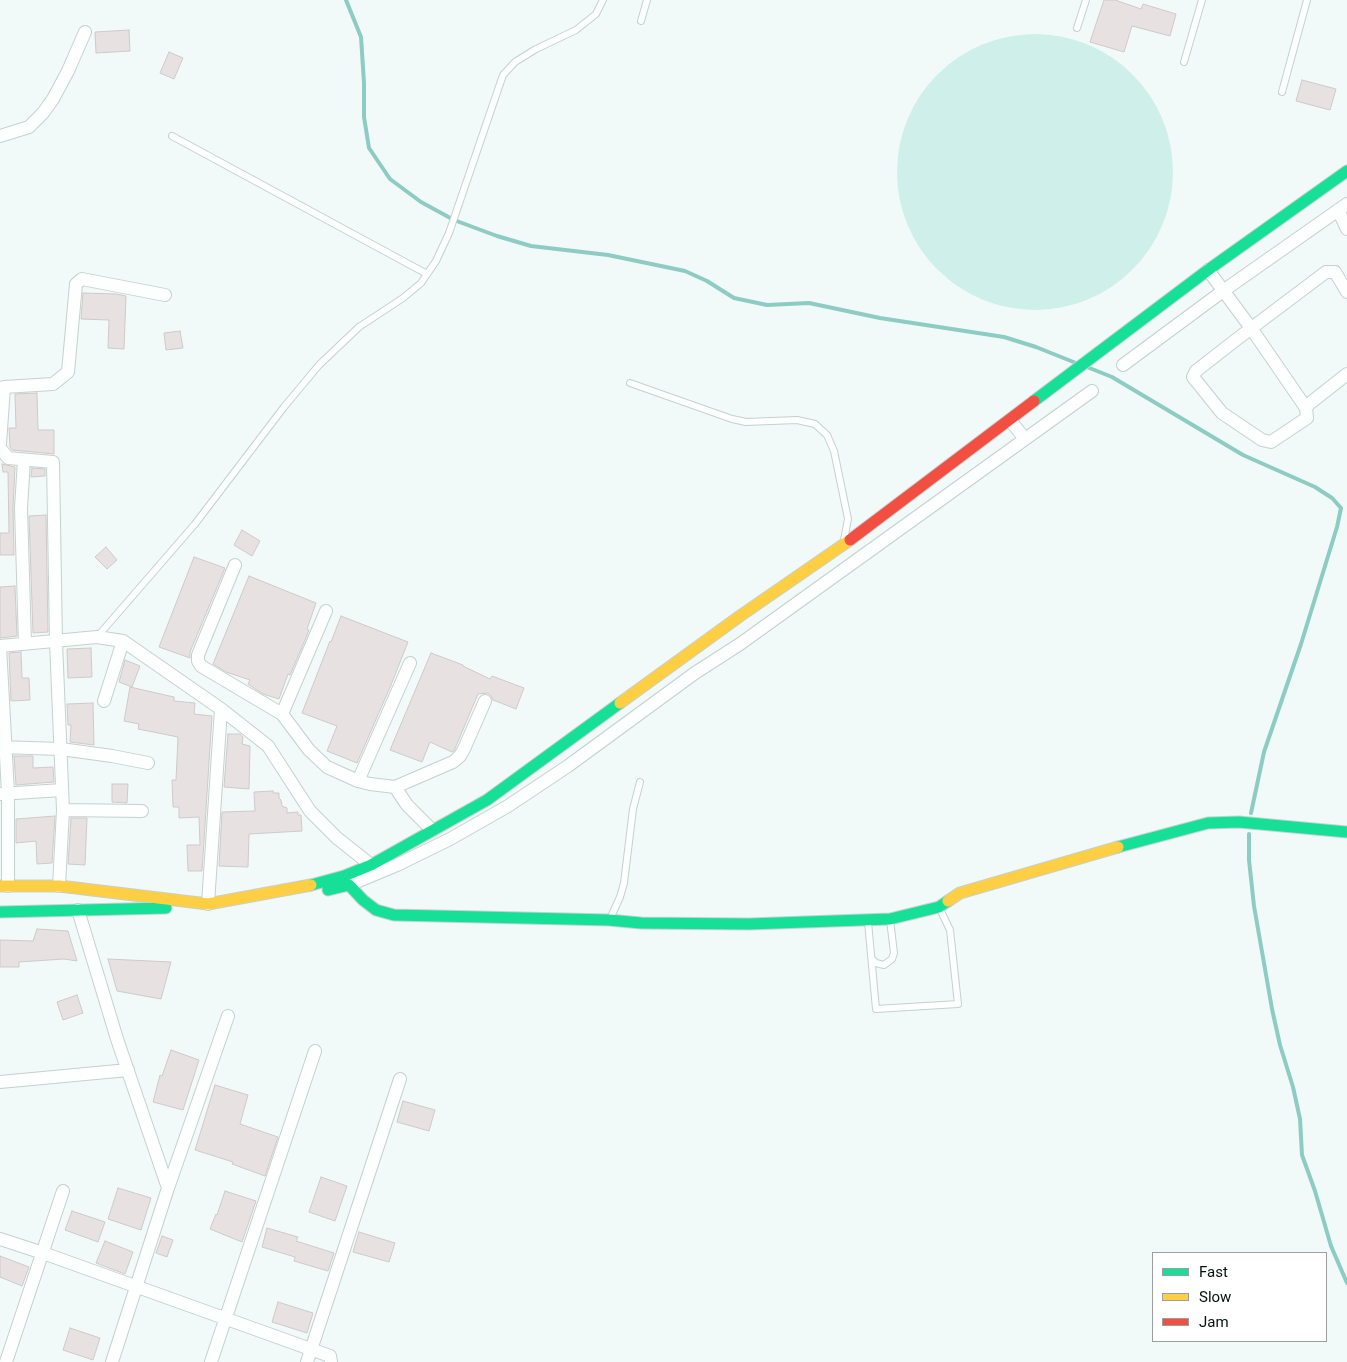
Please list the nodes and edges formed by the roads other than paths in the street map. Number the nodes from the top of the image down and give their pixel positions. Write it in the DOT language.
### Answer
graph roads {
  1 [pos="603,0"];
  2 [pos="647,0"];
  3 [pos="1086,0"];
  4 [pos="1202,0"];
  5 [pos="1308,0"];
  6 [pos="641,21"];
  7 [pos="1077,28"];
  8 [pos="85,32"];
  9 [pos="1184,62"];
  10 [pos="1282,92"];
  11 [pos="0,136"];
  12 [pos="172,136"];
  13 [pos="1347,171"];
  14 [pos="1342,207"];
  15 [pos="1347,228"];
  16 [pos="1208,270"];
  17 [pos="427,274"];
  18 [pos="1223,291"];
  19 [pos="1347,292"];
  20 [pos="164,295"];
  21 [pos="1251,328"];
  22 [pos="1123,365"];
  23 [pos="1347,374"];
  24 [pos="630,383"];
  25 [pos="1092,391"];
  26 [pos="1306,408"];
  27 [pos="1,411"];
  28 [pos="1010,420"];
  29 [pos="1025,439"];
  30 [pos="0,444"];
  31 [pos="0,448"];
  32 [pos="24,460"];
  33 [pos="842,546"];
  34 [pos="235,565"];
  35 [pos="326,610"];
  36 [pos="97,637"];
  37 [pos="123,641"];
  38 [pos="56,642"];
  39 [pos="25,644"];
  40 [pos="0,646"];
  41 [pos="410,662"];
  42 [pos="104,701"];
  43 [pos="485,701"];
  44 [pos="221,709"];
  45 [pos="282,714"];
  46 [pos="3,746"];
  47 [pos="61,749"];
  48 [pos="148,763"];
  49 [pos="358,781"];
  50 [pos="640,782"];
  51 [pos="395,787"];
  52 [pos="62,790"];
  53 [pos="4,793"];
  54 [pos="63,810"];
  55 [pos="142,811"];
  56 [pos="432,830"];
  57 [pos="1347,832"];
  58 [pos="370,865"];
  59 [pos="350,885"];
  60 [pos="4,886"];
  61 [pos="59,886"];
  62 [pos="208,904"];
  63 [pos="939,907"];
  64 [pos="78,910"];
  65 [pos="0,912"];
  66 [pos="890,919"];
  67 [pos="609,920"];
  68 [pos="868,920"];
  69 [pos="871,958"];
  70 [pos="228,1016"];
  71 [pos="315,1051"];
  72 [pos="128,1070"];
  73 [pos="400,1079"];
  74 [pos="0,1082"];
  75 [pos="168,1188"];
  76 [pos="63,1191"];
  77 [pos="0,1239"];
  78 [pos="43,1253"];
  79 [pos="136,1286"];
  80 [pos="227,1319"];
  81 [pos="311,1349"];
  82 [pos="6,1362"];
  83 [pos="112,1362"];
  84 [pos="211,1362"];
  85 [pos="307,1362"];
  86 [pos="331,1362"];
  1 -- 17 [label="lane"];
  2 -- 6 [label="lane"];
  3 -- 7 [label="lane"];
  4 -- 9 [label="lane"];
  5 -- 10 [label="lane"];
  8 -- 11 [label="street"];
  12 -- 17 [label="lane"];
  13 -- 16 [label="street"];
  14 -- 15 [label="street"];
  14 -- 18 [label="street"];
  16 -- 18 [label="street"];
  16 -- 28 [label="street"];
  17 -- 36 [label="lane"];
  18 -- 21 [label="street"];
  18 -- 22 [label="street"];
  19 -- 21 [label="street"];
  20 -- 27 [label="street"];
  21 -- 26 [label="street"];
  21 -- 26 [label="street"];
  23 -- 26 [label="street"];
  24 -- 33 [label="lane"];
  25 -- 29 [label="street"];
  27 -- 30 [label="street"];
  28 -- 29 [label="street"];
  28 -- 33 [label="street"];
  29 -- 59 [label="street"];
  31 -- 32 [label="street"];
  32 -- 38 [label="street"];
  32 -- 39 [label="street"];
  33 -- 56 [label="street"];
  34 -- 45 [label="street"];
  35 -- 45 [label="street"];
  36 -- 37 [label="street"];
  36 -- 38 [label="street"];
  37 -- 42 [label="street"];
  37 -- 44 [label="street"];
  38 -- 39 [label="street"];
  38 -- 47 [label="street"];
  39 -- 40 [label="street"];
  40 -- 46 [label="street"];
  41 -- 49 [label="street"];
  43 -- 51 [label="street"];
  44 -- 58 [label="street"];
  44 -- 62 [label="street"];
  45 -- 49 [label="street"];
  46 -- 47 [label="street"];
  46 -- 53 [label="street"];
  47 -- 48 [label="street"];
  47 -- 52 [label="street"];
  49 -- 51 [label="street"];
  50 -- 67 [label="lane"];
  51 -- 56 [label="street"];
  52 -- 53 [label="street"];
  52 -- 54 [label="street"];
  53 -- 60 [label="street"];
  54 -- 55 [label="street"];
  54 -- 61 [label="street"];
  56 -- 58 [label="street"];
  57 -- 63 [label="street"];
  58 -- 62 [label="street"];
  59 -- 64 [label="street"];
  59 -- 67 [label="street"];
  60 -- 61 [label="street"];
  61 -- 62 [label="street"];
  63 -- 66 [label="street"];
  63 -- 69 [label="lane"];
  64 -- 65 [label="street"];
  64 -- 72 [label="street"];
  66 -- 68 [label="street"];
  66 -- 69 [label="lane"];
  67 -- 68 [label="street"];
  68 -- 69 [label="lane"];
  70 -- 75 [label="street"];
  71 -- 80 [label="street"];
  72 -- 74 [label="street"];
  72 -- 75 [label="street"];
  73 -- 81 [label="street"];
  75 -- 79 [label="street"];
  76 -- 78 [label="street"];
  77 -- 78 [label="street"];
  78 -- 79 [label="street"];
  78 -- 82 [label="street"];
  79 -- 80 [label="street"];
  79 -- 83 [label="street"];
  80 -- 81 [label="street"];
  80 -- 84 [label="street"];
  81 -- 85 [label="street"];
  81 -- 86 [label="street"];
}
